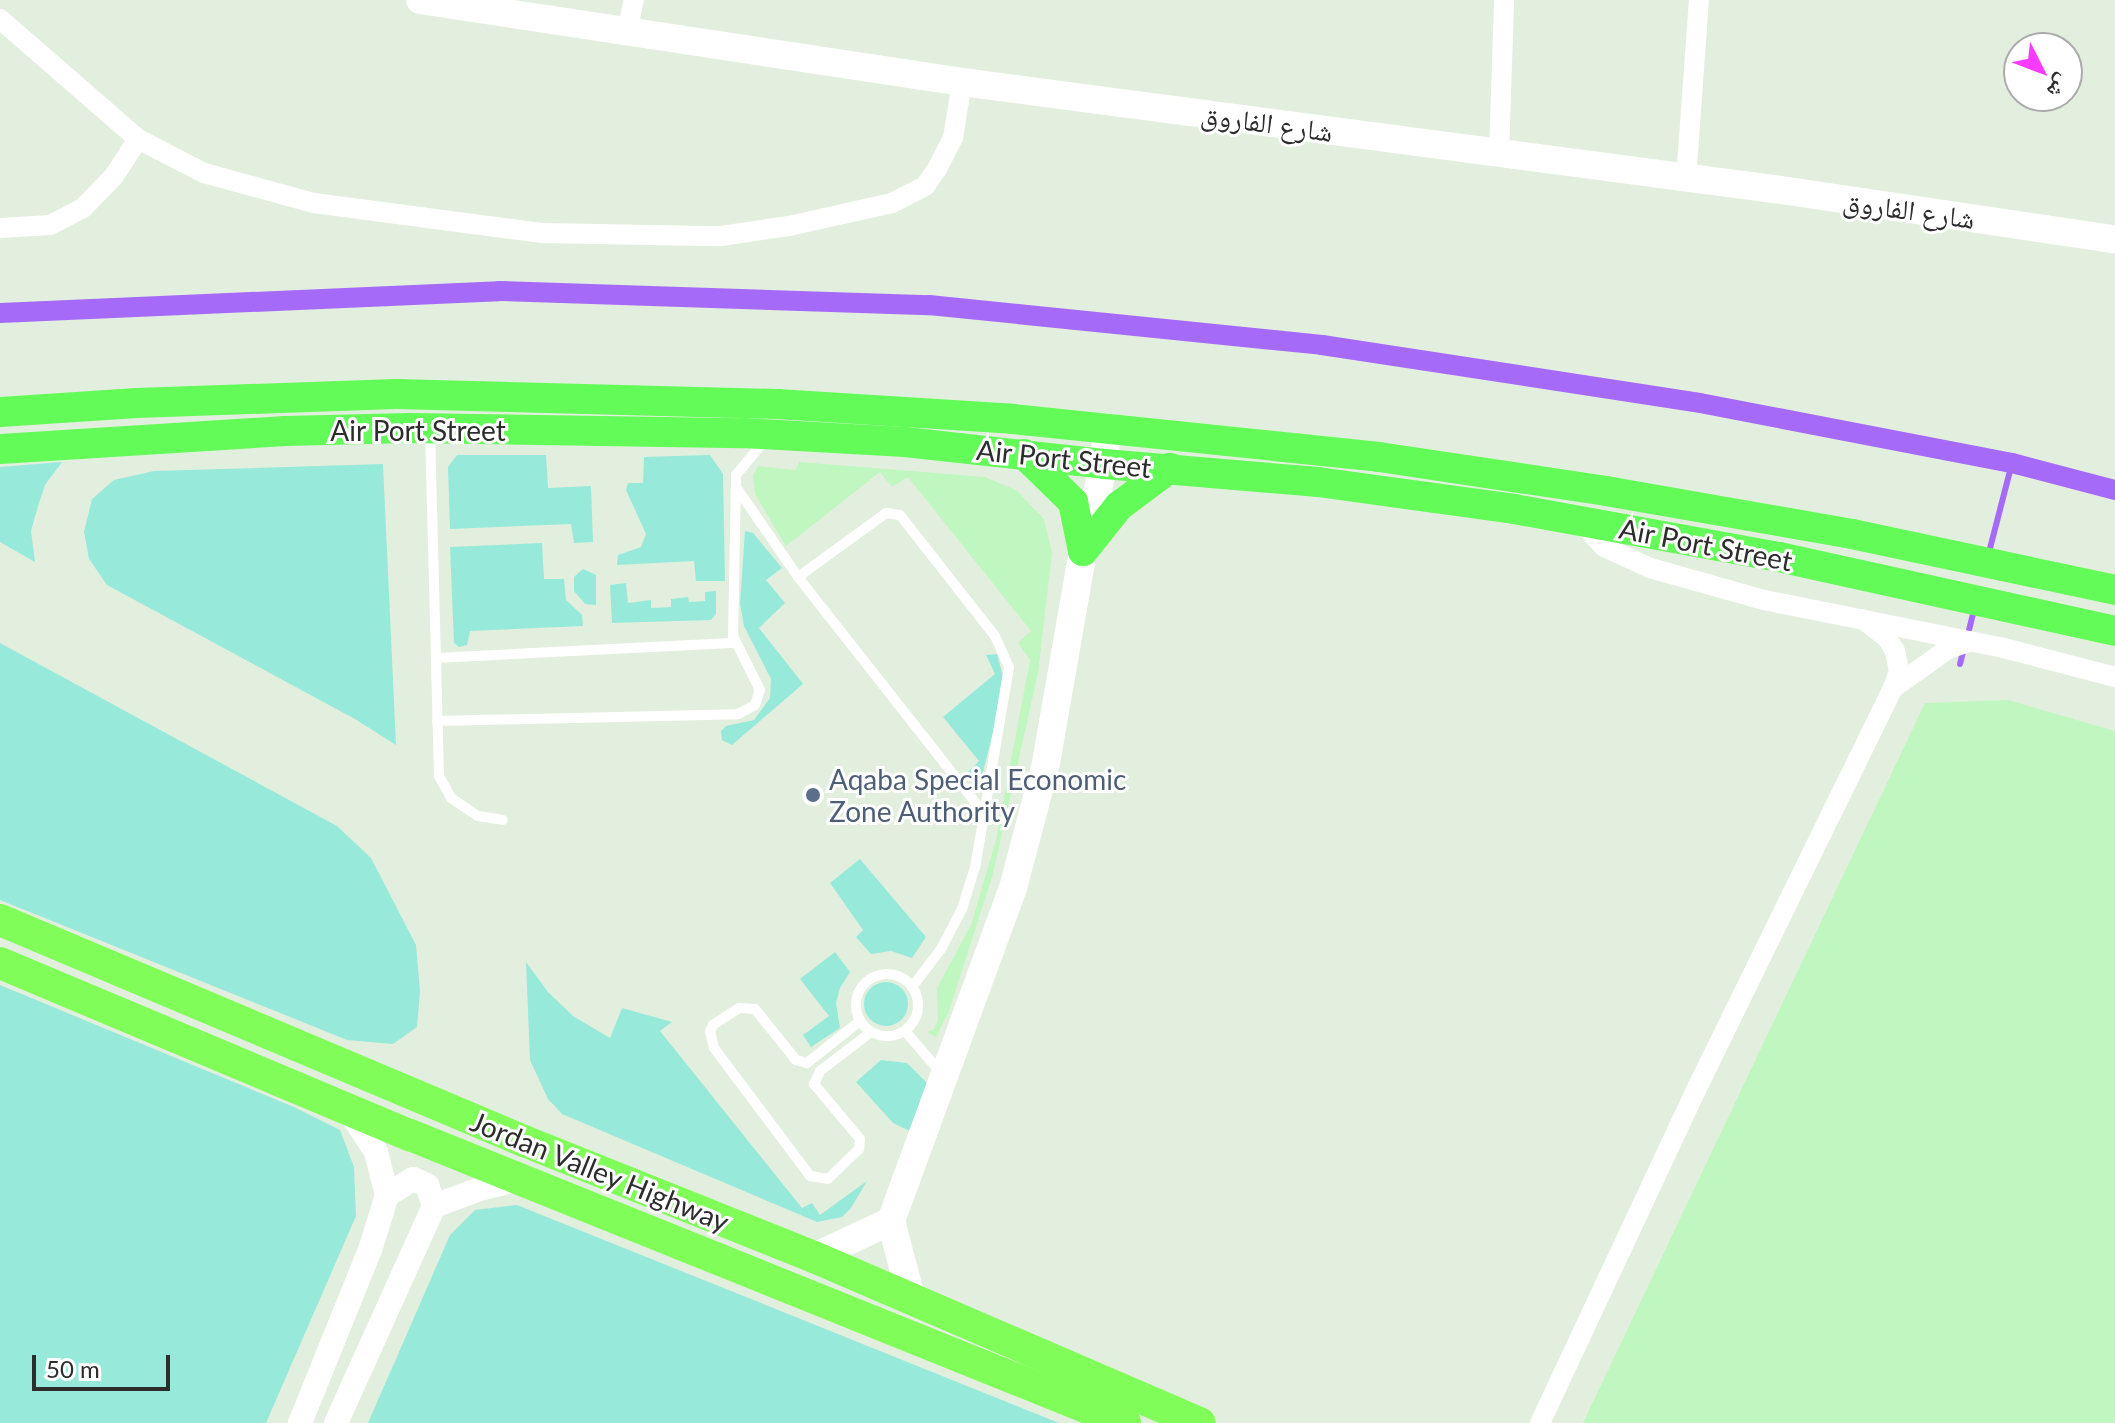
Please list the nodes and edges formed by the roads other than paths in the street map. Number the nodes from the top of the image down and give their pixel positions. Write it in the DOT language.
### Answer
graph roads {
  1 [pos="421,0"];
  2 [pos="634,0"];
  3 [pos="1504,0"];
  4 [pos="1699,0"];
  5 [pos="0,19"];
  6 [pos="627,32"];
  7 [pos="962,82"];
  8 [pos="138,139"];
  9 [pos="1499,154"];
  10 [pos="1686,180"];
  11 [pos="0,228"];
  12 [pos="2115,239"];
  13 [pos="0,412"];
  14 [pos="1107,427"];
  15 [pos="430,429"];
  16 [pos="770,434"];
  17 [pos="0,449"];
  18 [pos="1024,454"];
  19 [pos="1104,464"];
  20 [pos="1170,468"];
  21 [pos="736,487"];
  22 [pos="1580,521"];
  23 [pos="1083,551"];
  24 [pos="798,577"];
  25 [pos="2115,590"];
  26 [pos="1863,619"];
  27 [pos="2115,631"];
  28 [pos="1973,641"];
  29 [pos="736,643"];
  30 [pos="436,658"];
  31 [pos="2115,677"];
  32 [pos="1893,688"];
  33 [pos="437,721"];
  34 [pos="986,816"];
  35 [pos="503,820"];
  36 [pos="0,920"];
  37 [pos="0,963"];
  38 [pos="912,987"];
  39 [pos="860,1021"];
  40 [pos="905,1031"];
  41 [pos="871,1032"];
  42 [pos="944,1076"];
  43 [pos="443,1106"];
  44 [pos="348,1109"];
  45 [pos="428,1143"];
  46 [pos="521,1179"];
  47 [pos="387,1195"];
  48 [pos="434,1206"];
  49 [pos="891,1221"];
  50 [pos="814,1257"];
  51 [pos="912,1301"];
  52 [pos="300,1423"];
  53 [pos="336,1423"];
  54 [pos="1125,1423"];
  55 [pos="1200,1423"];
  56 [pos="1540,1423"];
  1 -- 6 [label="main road, شارع الفاروق"];
  2 -- 6 [label="street"];
  3 -- 9 [label="street"];
  4 -- 10 [label="street"];
  5 -- 8 [label="street"];
  6 -- 7 [label="main road, شارع الفاروق"];
  7 -- 8 [label="street"];
  7 -- 9 [label="main road, شارع الفاروق"];
  8 -- 11 [label="street"];
  9 -- 10 [label="main road, شارع الفاروق"];
  10 -- 12 [label="main road, شارع الفاروق"];
  13 -- 14 [label="main road, Air Port Street"];
  14 -- 19 [label="main road"];
  14 -- 25 [label="main road, Air Port Street"];
  15 -- 16 [label="main road, Air Port Street"];
  15 -- 17 [label="main road, Air Port Street"];
  15 -- 30 [label="lane"];
  16 -- 18 [label="main road, Air Port Street"];
  16 -- 21 [label="lane"];
  18 -- 19 [label="main road, Air Port Street"];
  18 -- 23 [label="main road"];
  19 -- 20 [label="main road, Air Port Street"];
  19 -- 23 [label="main road"];
  20 -- 22 [label="main road, Air Port Street"];
  20 -- 23 [label="main road"];
  21 -- 24 [label="lane"];
  21 -- 29 [label="lane"];
  22 -- 26 [label="street"];
  22 -- 27 [label="main road, Air Port Street"];
  23 -- 42 [label="main road"];
  24 -- 34 [label="lane"];
  24 -- 34 [label="lane"];
  26 -- 28 [label="street"];
  26 -- 32 [label="street"];
  28 -- 31 [label="street"];
  28 -- 32 [label="street"];
  29 -- 30 [label="lane"];
  29 -- 33 [label="lane"];
  30 -- 33 [label="lane"];
  32 -- 56 [label="street"];
  33 -- 35 [label="lane"];
  34 -- 38 [label="lane"];
  36 -- 43 [label="highway, Jordan Valley Highway"];
  37 -- 44 [label="highway, Jordan Valley Highway"];
  38 -- 39 [label="lane"];
  38 -- 40 [label="lane"];
  39 -- 41 [label="lane"];
  39 -- 41 [label="lane"];
  40 -- 41 [label="lane"];
  40 -- 42 [label="lane"];
  42 -- 49 [label="main road"];
  43 -- 45 [label="highway"];
  43 -- 50 [label="highway, Jordan Valley Highway"];
  44 -- 45 [label="highway, Jordan Valley Highway"];
  44 -- 47 [label="street"];
  45 -- 46 [label="highway, Jordan Valley Highway"];
  46 -- 48 [label="street"];
  46 -- 54 [label="highway, Jordan Valley Highway"];
  47 -- 48 [label="street"];
  47 -- 52 [label="street"];
  48 -- 53 [label="street"];
  49 -- 50 [label="main road"];
  49 -- 51 [label="main road"];
  50 -- 51 [label="highway, Jordan Valley Highway"];
  51 -- 55 [label="highway, Jordan Valley Highway"];
}
